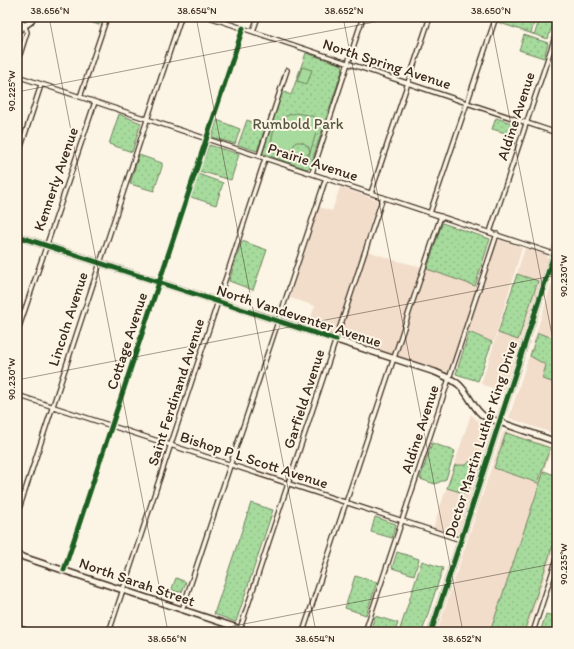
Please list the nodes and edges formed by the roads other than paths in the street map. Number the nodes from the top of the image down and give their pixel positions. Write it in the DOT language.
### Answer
graph roads {
  1 [pos="33,17"];
  2 [pos="106,17"];
  3 [pos="181,17"];
  4 [pos="209,17"];
  5 [pos="258,17"];
  6 [pos="363,17"];
  7 [pos="430,17"];
  8 [pos="496,17"];
  9 [pos="17,20"];
  10 [pos="26,25"];
  11 [pos="243,28"];
  12 [pos="17,31"];
  13 [pos="253,31"];
  14 [pos="557,31"];
  15 [pos="17,64"];
  16 [pos="347,64"];
  17 [pos="287,70"];
  18 [pos="17,76"];
  19 [pos="407,84"];
  20 [pos="41,85"];
  21 [pos="80,97"];
  22 [pos="95,102"];
  23 [pos="466,103"];
  24 [pos="147,119"];
  25 [pos="526,123"];
  26 [pos="557,133"];
  27 [pos="207,139"];
  28 [pos="259,156"];
  29 [pos="17,159"];
  30 [pos="265,159"];
  31 [pos="312,173"];
  32 [pos="326,178"];
  33 [pos="371,193"];
  34 [pos="383,197"];
  35 [pos="430,212"];
  36 [pos="441,216"];
  37 [pos="490,232"];
  38 [pos="497,234"];
  39 [pos="17,236"];
  40 [pos="46,245"];
  41 [pos="557,246"];
  42 [pos="556,254"];
  43 [pos="99,263"];
  44 [pos="159,283"];
  45 [pos="218,302"];
  46 [pos="277,321"];
  47 [pos="17,332"];
  48 [pos="336,340"];
  49 [pos="393,359"];
  50 [pos="449,378"];
  51 [pos="17,395"];
  52 [pos="52,406"];
  53 [pos="500,423"];
  54 [pos="112,426"];
  55 [pos="557,442"];
  56 [pos="171,445"];
  57 [pos="231,464"];
  58 [pos="289,483"];
  59 [pos="346,503"];
  60 [pos="17,515"];
  61 [pos="402,521"];
  62 [pos="461,540"];
  63 [pos="17,555"];
  64 [pos="557,558"];
  65 [pos="64,570"];
  66 [pos="123,590"];
  67 [pos="182,610"];
  68 [pos="17,627"];
  69 [pos="240,630"];
  70 [pos="33,632"];
  71 [pos="109,632"];
  72 [pos="250,632"];
  73 [pos="303,632"];
  74 [pos="366,632"];
  75 [pos="431,632"];
  76 [pos="533,632"];
  1 -- 10 [label="main road"];
  2 -- 21 [label="street"];
  3 -- 24 [label="street, Lincoln Avenue"];
  4 -- 11 [label="street, North Spring Avenue"];
  5 -- 13 [label="street"];
  6 -- 16 [label="street"];
  7 -- 19 [label="street"];
  8 -- 23 [label="street"];
  9 -- 10 [label="street"];
  10 -- 12 [label="main road"];
  10 -- 15 [label="street"];
  11 -- 13 [label="street, North Spring Avenue"];
  11 -- 27 [label="street, Cottage Avenue"];
  13 -- 16 [label="street, North Spring Avenue"];
  14 -- 25 [label="street, Aldine Avenue"];
  16 -- 19 [label="street, North Spring Avenue"];
  16 -- 31 [label="street"];
  17 -- 28 [label="street"];
  18 -- 20 [label="street, Prairie Avenue"];
  19 -- 23 [label="street, North Spring Avenue"];
  19 -- 33 [label="street"];
  20 -- 21 [label="street, Prairie Avenue"];
  20 -- 29 [label="street"];
  21 -- 22 [label="street, Prairie Avenue"];
  22 -- 24 [label="street, Prairie Avenue"];
  22 -- 40 [label="street, Kennerly Avenue"];
  23 -- 25 [label="street, North Spring Avenue"];
  23 -- 35 [label="street"];
  24 -- 27 [label="street, Prairie Avenue"];
  24 -- 43 [label="street, Lincoln Avenue"];
  25 -- 26 [label="street, North Spring Avenue"];
  25 -- 37 [label="street, Aldine Avenue"];
  27 -- 28 [label="street, Prairie Avenue"];
  27 -- 44 [label="street, Cottage Avenue"];
  28 -- 30 [label="street, Prairie Avenue"];
  30 -- 31 [label="street, Prairie Avenue"];
  30 -- 45 [label="street, Saint Ferdinand Avenue"];
  31 -- 32 [label="street, Prairie Avenue"];
  32 -- 33 [label="street, Prairie Avenue"];
  32 -- 46 [label="street"];
  33 -- 34 [label="street, Prairie Avenue"];
  34 -- 35 [label="street, Prairie Avenue"];
  34 -- 48 [label="street, Garfield Avenue"];
  35 -- 36 [label="street, Prairie Avenue"];
  36 -- 37 [label="street, Prairie Avenue"];
  36 -- 49 [label="street"];
  37 -- 38 [label="street, Prairie Avenue"];
  38 -- 42 [label="street, Prairie Avenue"];
  38 -- 50 [label="street, Aldine Avenue"];
  39 -- 40 [label="main road, North Vandeventer Avenue"];
  40 -- 43 [label="main road, North Vandeventer Avenue"];
  40 -- 47 [label="street, Kennerly Avenue"];
  41 -- 42 [label="main road, Doctor Martin Luther King Drive"];
  42 -- 53 [label="main road, Doctor Martin Luther King Drive"];
  43 -- 44 [label="main road, North Vandeventer Avenue"];
  43 -- 52 [label="street, Lincoln Avenue"];
  44 -- 45 [label="main road, North Vandeventer Avenue"];
  44 -- 54 [label="street, Cottage Avenue"];
  45 -- 46 [label="main road, North Vandeventer Avenue"];
  45 -- 56 [label="street, Saint Ferdinand Avenue"];
  46 -- 48 [label="main road, North Vandeventer Avenue"];
  46 -- 57 [label="street"];
  48 -- 49 [label="main road, North Vandeventer Avenue"];
  48 -- 58 [label="street, Garfield Avenue"];
  49 -- 50 [label="main road, North Vandeventer Avenue"];
  49 -- 59 [label="street"];
  50 -- 53 [label="main road, North Vandeventer Avenue"];
  50 -- 61 [label="street, Aldine Avenue"];
  51 -- 52 [label="street, Bishop P L Scott Avenue"];
  52 -- 54 [label="street, Bishop P L Scott Avenue"];
  52 -- 60 [label="street, Lincoln Avenue"];
  53 -- 55 [label="main road, North Vandeventer Avenue"];
  53 -- 62 [label="main road, Doctor Martin Luther King Drive"];
  54 -- 56 [label="street, Bishop P L Scott Avenue"];
  54 -- 65 [label="street, Cottage Avenue"];
  56 -- 57 [label="street, Bishop P L Scott Avenue"];
  56 -- 66 [label="street, Saint Ferdinand Avenue"];
  57 -- 58 [label="street, Bishop P L Scott Avenue"];
  57 -- 67 [label="street"];
  58 -- 59 [label="street, Bishop P L Scott Avenue"];
  58 -- 69 [label="street, Garfield Avenue"];
  59 -- 61 [label="street, Bishop P L Scott Avenue"];
  59 -- 73 [label="street"];
  61 -- 62 [label="street, Bishop P L Scott Avenue"];
  61 -- 74 [label="street, Aldine Avenue"];
  62 -- 75 [label="main road, Doctor Martin Luther King Drive"];
  63 -- 65 [label="main road, North Sarah Street"];
  64 -- 76 [label="street"];
  65 -- 66 [label="main road, North Sarah Street"];
  66 -- 67 [label="main road, North Sarah Street"];
  66 -- 71 [label="street, Saint Ferdinand Avenue"];
  67 -- 69 [label="main road, North Sarah Street"];
  68 -- 70 [label="street"];
  69 -- 72 [label="main road, North Sarah Street"];
}
